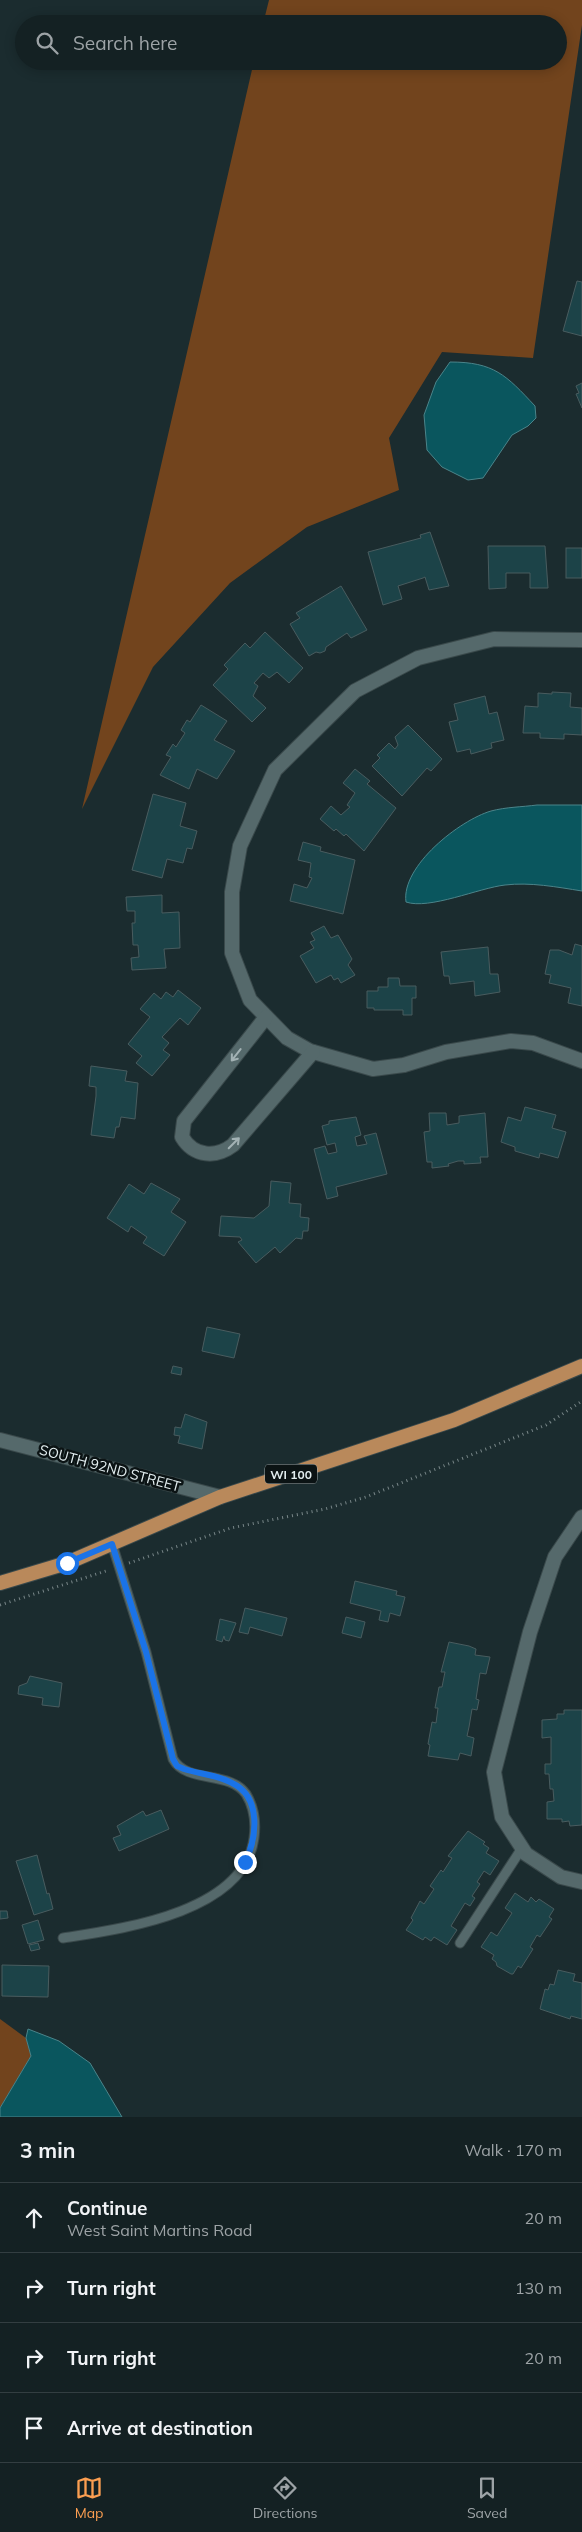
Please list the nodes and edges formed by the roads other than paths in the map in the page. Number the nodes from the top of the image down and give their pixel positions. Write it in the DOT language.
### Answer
graph roads {
  1 [pos="582,640"];
  2 [pos="266,1017"];
  3 [pos="313,1052"];
  4 [pos="582,1061"];
  5 [pos="582,1366"];
  6 [pos="0,1440"];
  7 [pos="220,1497"];
  8 [pos="582,1517"];
  9 [pos="112,1544"];
  10 [pos="0,1584"];
  11 [pos="522,1848"];
  12 [pos="582,1882"];
  13 [pos="63,1938"];
  14 [pos="460,1943"];
  1 -- 2 [label="street"];
  2 -- 3 [label="street"];
  2 -- 3 [label="street, one-way"];
  3 -- 4 [label="street"];
  5 -- 7 [label="main road, WI 100"];
  6 -- 7 [label="street, SOUTH 92ND STREET"];
  7 -- 9 [label="main road, WI 100"];
  8 -- 11 [label="street"];
  9 -- 10 [label="main road, WI 100"];
  9 -- 13 [label="lane"];
  11 -- 12 [label="street"];
  11 -- 14 [label="lane"];
}
